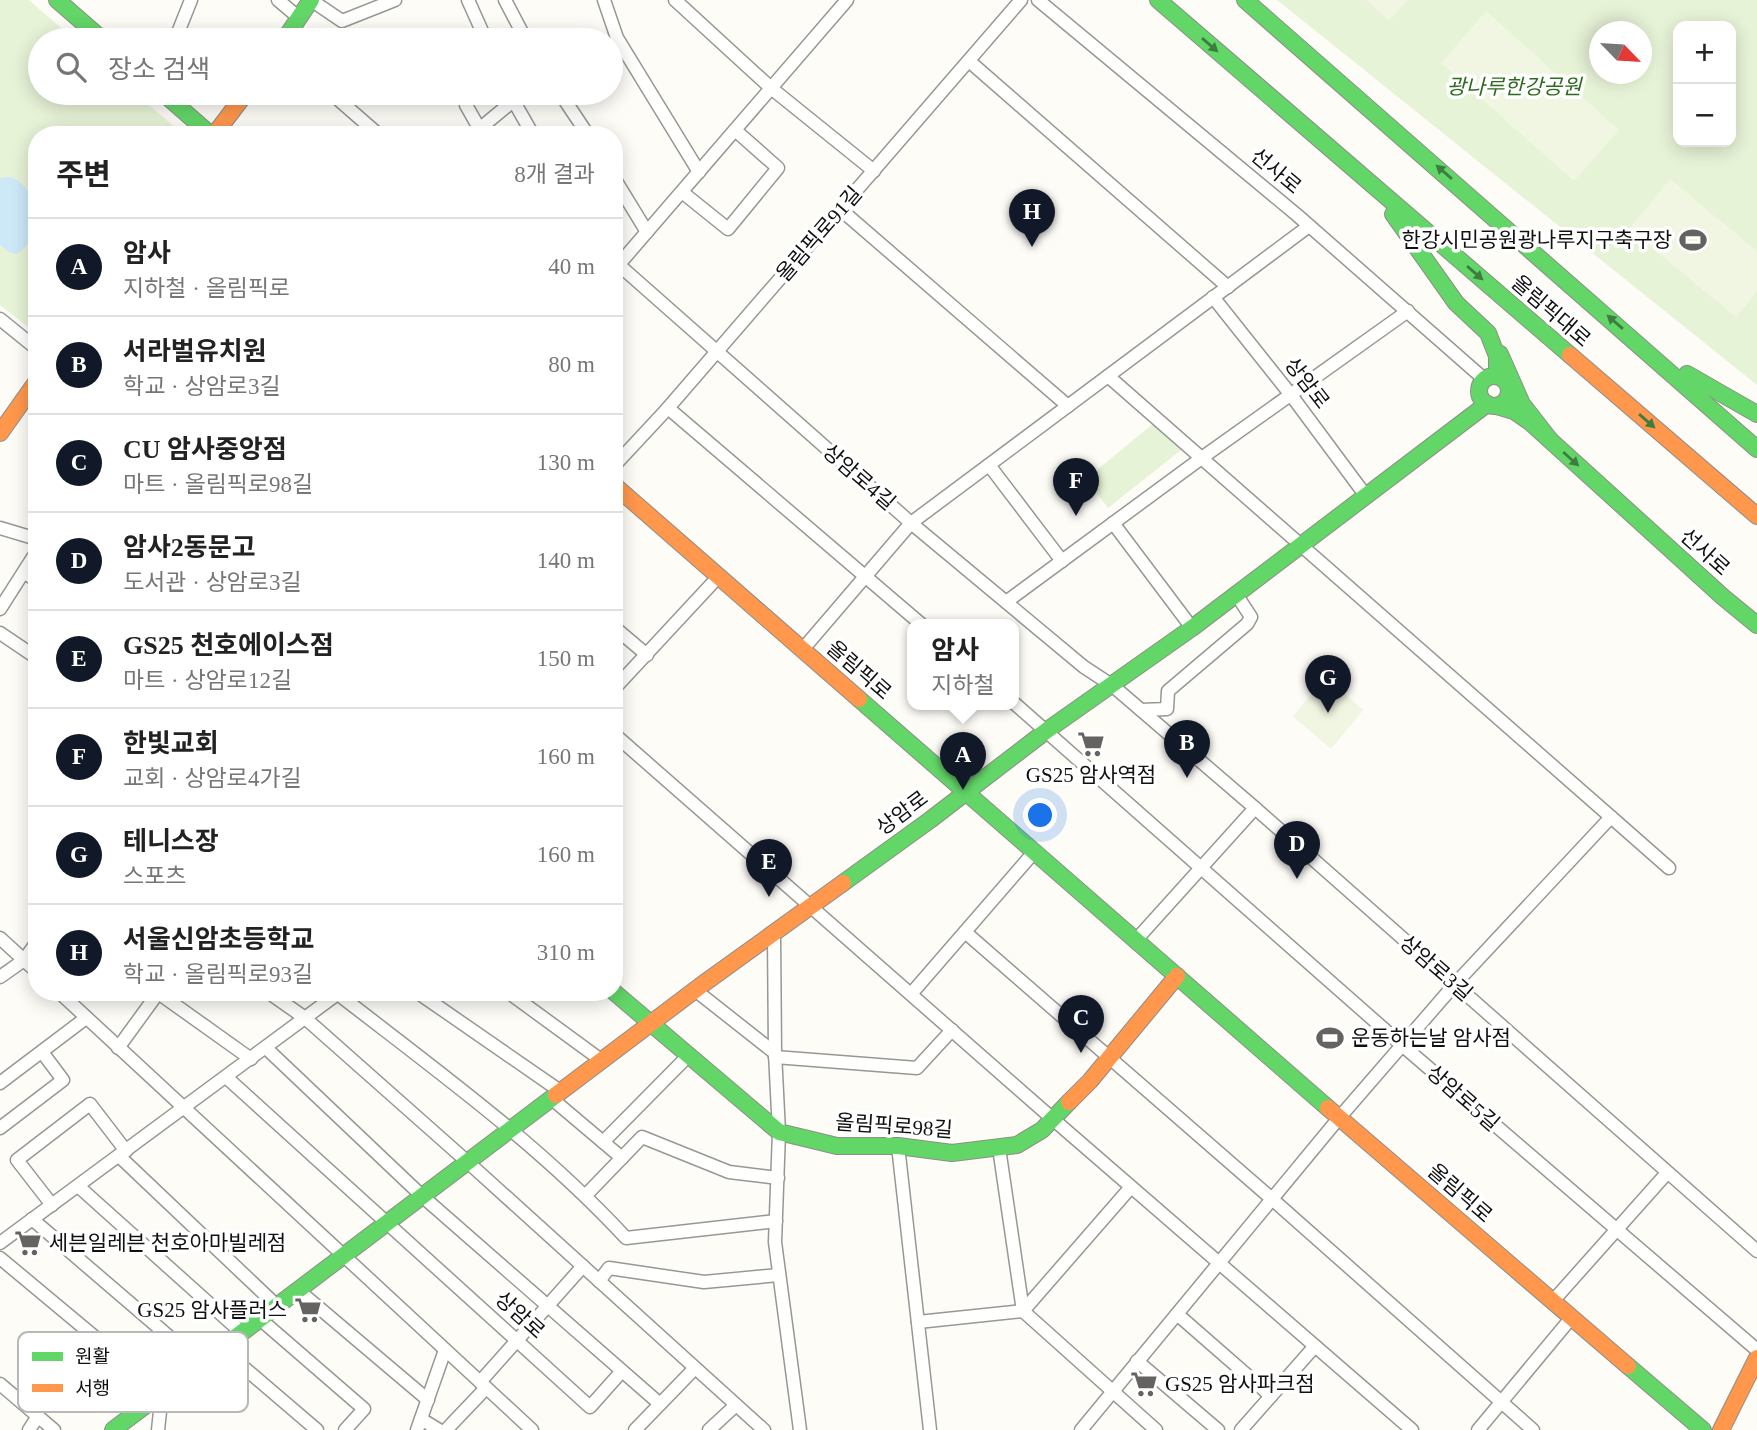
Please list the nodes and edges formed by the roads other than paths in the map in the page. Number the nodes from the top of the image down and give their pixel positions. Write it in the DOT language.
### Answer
graph roads {
  1 [pos="57,0"];
  2 [pos="191,0"];
  3 [pos="278,0"];
  4 [pos="311,0"];
  5 [pos="395,0"];
  6 [pos="468,0"];
  7 [pos="505,0"];
  8 [pos="604,0"];
  9 [pos="675,0"];
  10 [pos="847,0"];
  11 [pos="1021,0"];
  12 [pos="1038,0"];
  13 [pos="1158,0"];
  14 [pos="1245,0"];
  15 [pos="299,17"];
  16 [pos="89,28"];
  17 [pos="180,28"];
  18 [pos="292,28"];
  19 [pos="481,28"];
  20 [pos="520,28"];
  21 [pos="614,28"];
  22 [pos="623,48"];
  23 [pos="969,61"];
  24 [pos="771,88"];
  25 [pos="177,105"];
  26 [pos="237,105"];
  27 [pos="345,105"];
  28 [pos="466,105"];
  29 [pos="503,105"];
  30 [pos="516,105"];
  31 [pos="568,105"];
  32 [pos="202,126"];
  33 [pos="220,126"];
  34 [pos="369,126"];
  35 [pos="473,126"];
  36 [pos="481,126"];
  37 [pos="528,126"];
  38 [pos="582,126"];
  39 [pos="735,130"];
  40 [pos="874,171"];
  41 [pos="699,172"];
  42 [pos="1373,186"];
  43 [pos="682,192"];
  44 [pos="623,193"];
  45 [pos="840,209"];
  46 [pos="1309,226"];
  47 [pos="647,232"];
  48 [pos="623,258"];
  49 [pos="623,271"];
  50 [pos="1228,287"];
  51 [pos="1213,298"];
  52 [pos="1408,311"];
  53 [pos="0,319"];
  54 [pos="1488,333"];
  55 [pos="28,342"];
  56 [pos="1645,349"];
  57 [pos="717,351"];
  58 [pos="1108,376"];
  59 [pos="1490,378"];
  60 [pos="28,394"];
  61 [pos="1291,394"];
  62 [pos="1492,405"];
  63 [pos="1068,406"];
  64 [pos="668,408"];
  65 [pos="1757,415"];
  66 [pos="0,433"];
  67 [pos="1550,440"];
  68 [pos="1757,449"];
  69 [pos="623,456"];
  70 [pos="1203,457"];
  71 [pos="989,465"];
  72 [pos="623,493"];
  73 [pos="1366,496"];
  74 [pos="1757,516"];
  75 [pos="911,523"];
  76 [pos="1113,523"];
  77 [pos="0,528"];
  78 [pos="28,536"];
  79 [pos="1302,544"];
  80 [pos="1062,561"];
  81 [pos="28,566"];
  82 [pos="24,572"];
  83 [pos="28,575"];
  84 [pos="719,576"];
  85 [pos="865,576"];
  86 [pos="1236,594"];
  87 [pos="1006,602"];
  88 [pos="0,610"];
  89 [pos="915,619"];
  90 [pos="1757,625"];
  91 [pos="1192,628"];
  92 [pos="0,633"];
  93 [pos="623,635"];
  94 [pos="803,649"];
  95 [pos="28,652"];
  96 [pos="646,655"];
  97 [pos="623,679"];
  98 [pos="1113,686"];
  99 [pos="1019,707"];
  100 [pos="1141,710"];
  101 [pos="1046,731"];
  102 [pos="623,742"];
  103 [pos="967,792"];
  104 [pos="1255,808"];
  105 [pos="1611,817"];
  106 [pos="1035,852"];
  107 [pos="1669,868"];
  108 [pos="1201,870"];
  109 [pos="812,906"];
  110 [pos="965,932"];
  111 [pos="774,934"];
  112 [pos="0,938"];
  113 [pos="1136,940"];
  114 [pos="28,954"];
  115 [pos="24,960"];
  116 [pos="28,964"];
  117 [pos="1177,976"];
  118 [pos="0,977"];
  119 [pos="1455,984"];
  120 [pos="695,990"];
  121 [pos="911,994"];
  122 [pos="623,1000"];
  123 [pos="70,1001"];
  124 [pos="152,1001"];
  125 [pos="169,1001"];
  126 [pos="281,1001"];
  127 [pos="328,1001"];
  128 [pos="349,1001"];
  129 [pos="428,1001"];
  130 [pos="520,1001"];
  131 [pos="86,1018"];
  132 [pos="305,1018"];
  133 [pos="650,1023"];
  134 [pos="952,1030"];
  135 [pos="1402,1045"];
  136 [pos="118,1048"];
  137 [pos="266,1048"];
  138 [pos="42,1052"];
  139 [pos="775,1055"];
  140 [pos="688,1056"];
  141 [pos="251,1059"];
  142 [pos="1109,1059"];
  143 [pos="601,1060"];
  144 [pos="226,1077"];
  145 [pos="0,1083"];
  146 [pos="555,1094"];
  147 [pos="184,1109"];
  148 [pos="1339,1118"];
  149 [pos="1054,1120"];
  150 [pos="0,1128"];
  151 [pos="512,1130"];
  152 [pos="779,1132"];
  153 [pos="603,1142"];
  154 [pos="898,1146"];
  155 [pos="999,1148"];
  156 [pos="123,1153"];
  157 [pos="622,1158"];
  158 [pos="467,1161"];
  159 [pos="1667,1173"];
  160 [pos="778,1178"];
  161 [pos="78,1186"];
  162 [pos="1131,1187"];
  163 [pos="586,1195"];
  164 [pos="422,1196"];
  165 [pos="1272,1199"];
  166 [pos="52,1205"];
  167 [pos="32,1219"];
  168 [pos="776,1221"];
  169 [pos="386,1223"];
  170 [pos="1616,1229"];
  171 [pos="0,1243"];
  172 [pos="1757,1251"];
  173 [pos="343,1256"];
  174 [pos="0,1258"];
  175 [pos="1219,1264"];
  176 [pos="583,1266"];
  177 [pos="779,1275"];
  178 [pos="599,1281"];
  179 [pos="298,1290"];
  180 [pos="1553,1301"];
  181 [pos="277,1306"];
  182 [pos="548,1306"];
  183 [pos="1023,1311"];
  184 [pos="1177,1314"];
  185 [pos="1572,1317"];
  186 [pos="260,1319"];
  187 [pos="918,1322"];
  188 [pos="88,1332"];
  189 [pos="164,1332"];
  190 [pos="242,1332"];
  191 [pos="517,1340"];
  192 [pos="1315,1346"];
  193 [pos="445,1350"];
  194 [pos="1757,1350"];
  195 [pos="1757,1358"];
  196 [pos="1137,1361"];
  197 [pos="695,1368"];
  198 [pos="248,1370"];
  199 [pos="622,1371"];
  200 [pos="0,1384"];
  201 [pos="483,1385"];
  202 [pos="1111,1392"];
  203 [pos="1271,1396"];
  204 [pos="18,1399"];
  205 [pos="428,1400"];
  206 [pos="1501,1403"];
  207 [pos="660,1404"];
  208 [pos="736,1405"];
  209 [pos="33,1412"];
  210 [pos="140,1412"];
  211 [pos="160,1412"];
  212 [pos="38,1416"];
  213 [pos="419,1424"];
  214 [pos="121,1428"];
  215 [pos="1407,1428"];
  216 [pos="29,1430"];
  217 [pos="54,1430"];
  218 [pos="158,1430"];
  219 [pos="317,1430"];
  220 [pos="345,1430"];
  221 [pos="439,1430"];
  222 [pos="446,1430"];
  223 [pos="532,1430"];
  224 [pos="635,1430"];
  225 [pos="709,1430"];
  226 [pos="764,1430"];
  227 [pos="800,1430"];
  228 [pos="930,1430"];
  229 [pos="1081,1430"];
  230 [pos="1156,1430"];
  231 [pos="1218,1430"];
  232 [pos="1241,1430"];
  233 [pos="1478,1430"];
  234 [pos="1533,1430"];
  235 [pos="1703,1430"];
  236 [pos="1721,1430"];
  1 -- 16 [label="main road"];
  2 -- 17 [label="street"];
  3 -- 15 [label="street"];
  4 -- 5 [label="street"];
  4 -- 15 [label="main road"];
  6 -- 19 [label="street"];
  7 -- 20 [label="street"];
  8 -- 21 [label="street"];
  9 -- 24 [label="street"];
  10 -- 24 [label="street"];
  11 -- 23 [label="street, 올림픽로91길"];
  12 -- 46 [label="street, 선사로"];
  13 -- 42 [label="main road, 올림픽대로, one-way"];
  56 -- 14 [label="main road, 올림픽대로, one-way"];
  15 -- 18 [label="main road"];
  22 -- 41 [label="street"];
  23 -- 40 [label="street, 올림픽로91길"];
  23 -- 50 [label="street"];
  24 -- 39 [label="street"];
  24 -- 40 [label="street"];
  25 -- 32 [label="main road"];
  26 -- 33 [label="main road"];
  27 -- 34 [label="street"];
  28 -- 35 [label="street"];
  29 -- 36 [label="street"];
  30 -- 37 [label="street"];
  31 -- 38 [label="street"];
  39 -- 41 [label="street"];
  39 -- 43 [label="street"];
  40 -- 45 [label="street, 올림픽로91길"];
  41 -- 43 [label="street"];
  42 -- 54 [label="main road"];
  42 -- 74 [label="main road, 올림픽대로, one-way"];
  43 -- 47 [label="street"];
  44 -- 47 [label="street"];
  45 -- 57 [label="street, 올림픽로91길"];
  45 -- 63 [label="street"];
  46 -- 50 [label="street"];
  46 -- 52 [label="street, 선사로"];
  47 -- 48 [label="street"];
  49 -- 57 [label="street, 상암로4길"];
  50 -- 51 [label="street"];
  51 -- 58 [label="street"];
  51 -- 61 [label="street, 상암로"];
  52 -- 59 [label="street, 선사로"];
  52 -- 61 [label="street"];
  53 -- 55 [label="street"];
  54 -- 59 [label="main road"];
  54 -- 67 [label="main road"];
  56 -- 65 [label="main road"];
  56 -- 68 [label="main road, 올림픽대로"];
  57 -- 64 [label="street, 올림픽로91길"];
  57 -- 75 [label="street, 상암로4길"];
  58 -- 63 [label="street"];
  58 -- 70 [label="street"];
  59 -- 62 [label="main road"];
  59 -- 62 [label="main road"];
  60 -- 66 [label="main road"];
  61 -- 70 [label="street"];
  61 -- 73 [label="street, 상암로"];
  62 -- 67 [label="main road, 선사로"];
  62 -- 73 [label="main road, 상암로"];
  63 -- 71 [label="street"];
  64 -- 69 [label="street, 올림픽로91길"];
  64 -- 85 [label="street"];
  67 -- 90 [label="main road, 선사로, one-way"];
  70 -- 76 [label="street"];
  70 -- 79 [label="street"];
  71 -- 75 [label="street"];
  71 -- 80 [label="street"];
  72 -- 84 [label="main road, 올림픽로"];
  73 -- 79 [label="main road, 상암로"];
  75 -- 85 [label="street"];
  75 -- 87 [label="street, 상암로4길"];
  76 -- 80 [label="street"];
  76 -- 91 [label="street"];
  77 -- 78 [label="street"];
  79 -- 86 [label="main road, 상암로"];
  79 -- 105 [label="street"];
  80 -- 87 [label="street"];
  81 -- 82 [label="street"];
  82 -- 83 [label="street"];
  82 -- 88 [label="street"];
  84 -- 94 [label="main road, 올림픽로"];
  84 -- 96 [label="street"];
  85 -- 89 [label="street"];
  85 -- 94 [label="street"];
  86 -- 91 [label="main road, 상암로"];
  86 -- 100 [label="street"];
  87 -- 98 [label="street, 상암로4길"];
  91 -- 98 [label="main road, 상암로"];
  92 -- 95 [label="street"];
  93 -- 96 [label="street"];
  94 -- 103 [label="main road, 올림픽로"];
  96 -- 97 [label="street"];
  98 -- 100 [label="street, 상암로3길"];
  98 -- 101 [label="main road, 상암로"];
  99 -- 101 [label="street, 상암로5길"];
  100 -- 104 [label="street, 상암로3길"];
  101 -- 103 [label="main road, 상암로"];
  101 -- 108 [label="street, 상암로5길"];
  102 -- 109 [label="street"];
  103 -- 106 [label="main road, 올림픽로"];
  103 -- 109 [label="main road, 상암로"];
  104 -- 108 [label="street"];
  104 -- 119 [label="street, 상암로3길"];
  105 -- 107 [label="street"];
  105 -- 119 [label="street"];
  106 -- 110 [label="street"];
  106 -- 113 [label="main road, 올림픽로"];
  108 -- 113 [label="street"];
  108 -- 135 [label="street, 상암로5길"];
  109 -- 111 [label="main road, 상암로"];
  109 -- 121 [label="street"];
  110 -- 121 [label="street"];
  110 -- 142 [label="street"];
  111 -- 120 [label="main road, 상암로"];
  111 -- 139 [label="street"];
  112 -- 115 [label="street"];
  113 -- 117 [label="main road, 올림픽로"];
  114 -- 115 [label="street"];
  115 -- 116 [label="street"];
  115 -- 118 [label="street"];
  117 -- 142 [label="main road, 올림픽로98길"];
  117 -- 148 [label="main road, 올림픽로"];
  119 -- 135 [label="street"];
  119 -- 159 [label="street, 상암로3길"];
  120 -- 133 [label="main road, 상암로"];
  120 -- 139 [label="street"];
  121 -- 134 [label="street"];
  122 -- 133 [label="main road, 올림픽로98길"];
  123 -- 131 [label="street"];
  124 -- 136 [label="street"];
  125 -- 141 [label="street"];
  126 -- 132 [label="street"];
  127 -- 132 [label="street"];
  128 -- 151 [label="street"];
  129 -- 146 [label="street"];
  130 -- 143 [label="street"];
  131 -- 136 [label="street"];
  131 -- 138 [label="street"];
  132 -- 137 [label="street"];
  132 -- 158 [label="street"];
  133 -- 140 [label="main road, 올림픽로98길"];
  133 -- 143 [label="main road, 상암로"];
  134 -- 139 [label="street"];
  134 -- 149 [label="street"];
  135 -- 148 [label="street"];
  135 -- 170 [label="street, 상암로5길"];
  136 -- 147 [label="street"];
  137 -- 141 [label="street"];
  137 -- 164 [label="street, 상암로"];
  138 -- 145 [label="street"];
  138 -- 150 [label="street"];
  139 -- 152 [label="street"];
  140 -- 152 [label="main road, 올림픽로98길"];
  140 -- 153 [label="street"];
  141 -- 144 [label="street"];
  142 -- 149 [label="main road, 올림픽로98길"];
  142 -- 165 [label="street"];
  143 -- 146 [label="main road, 상암로"];
  144 -- 147 [label="street"];
  144 -- 169 [label="street, 상암로"];
  146 -- 151 [label="main road, 상암로"];
  146 -- 153 [label="street"];
  147 -- 156 [label="street"];
  147 -- 173 [label="street"];
  148 -- 165 [label="street"];
  148 -- 180 [label="main road, 올림픽로"];
  149 -- 155 [label="main road, 올림픽로98길"];
  149 -- 162 [label="street"];
  151 -- 158 [label="main road, 상암로"];
  151 -- 163 [label="street"];
  152 -- 154 [label="main road, 올림픽로98길"];
  152 -- 160 [label="street"];
  153 -- 157 [label="street"];
  154 -- 155 [label="main road, 올림픽로98길"];
  154 -- 187 [label="street"];
  155 -- 183 [label="street"];
  156 -- 161 [label="street"];
  156 -- 166 [label="street"];
  156 -- 181 [label="street"];
  157 -- 160 [label="street"];
  157 -- 163 [label="street"];
  158 -- 164 [label="main road, 상암로"];
  158 -- 176 [label="street"];
  159 -- 170 [label="street"];
  159 -- 172 [label="street, 상암로3길"];
  160 -- 168 [label="street"];
  161 -- 166 [label="street"];
  161 -- 190 [label="street"];
  162 -- 175 [label="street"];
  162 -- 183 [label="street"];
  163 -- 168 [label="street"];
  164 -- 169 [label="main road, 상암로"];
  164 -- 182 [label="street, 상암로"];
  165 -- 175 [label="street"];
  165 -- 206 [label="street"];
  166 -- 167 [label="street"];
  167 -- 171 [label="street"];
  167 -- 189 [label="street"];
  168 -- 177 [label="street"];
  169 -- 173 [label="main road, 상암로"];
  169 -- 191 [label="street, 상암로"];
  170 -- 180 [label="street"];
  170 -- 194 [label="street, 상암로5길"];
  173 -- 179 [label="main road, 상암로"];
  173 -- 193 [label="street"];
  174 -- 188 [label="street"];
  175 -- 184 [label="street"];
  175 -- 192 [label="street"];
  176 -- 178 [label="street"];
  176 -- 182 [label="street"];
  177 -- 178 [label="street"];
  177 -- 227 [label="street"];
  178 -- 197 [label="street"];
  179 -- 181 [label="main road, 상암로"];
  179 -- 205 [label="street"];
  180 -- 185 [label="main road, 올림픽로"];
  181 -- 186 [label="main road, 상암로"];
  182 -- 191 [label="street"];
  182 -- 199 [label="street, 상암로"];
  183 -- 187 [label="street"];
  183 -- 202 [label="street"];
  184 -- 196 [label="street"];
  184 -- 203 [label="street"];
  185 -- 206 [label="street"];
  185 -- 235 [label="main road, 올림픽로"];
  186 -- 190 [label="main road, 상암로"];
  186 -- 220 [label="street"];
  187 -- 228 [label="street"];
  191 -- 199 [label="street, 상암로"];
  191 -- 201 [label="street"];
  192 -- 203 [label="street"];
  192 -- 215 [label="street"];
  193 -- 201 [label="street"];
  193 -- 205 [label="street"];
  195 -- 236 [label="main road"];
  196 -- 202 [label="street"];
  196 -- 231 [label="street"];
  197 -- 207 [label="street"];
  197 -- 208 [label="street"];
  198 -- 219 [label="street"];
  199 -- 207 [label="street, 상암로"];
  200 -- 204 [label="street"];
  201 -- 222 [label="street"];
  201 -- 223 [label="street"];
  202 -- 229 [label="street"];
  202 -- 230 [label="street"];
  203 -- 232 [label="street"];
  205 -- 213 [label="street"];
  206 -- 233 [label="street"];
  206 -- 234 [label="street"];
  207 -- 224 [label="street"];
  208 -- 225 [label="street"];
  208 -- 226 [label="street"];
  209 -- 212 [label="street"];
  210 -- 214 [label="main road, 상암로"];
  211 -- 218 [label="street"];
  212 -- 216 [label="street"];
  212 -- 217 [label="street"];
  213 -- 221 [label="street"];
}
